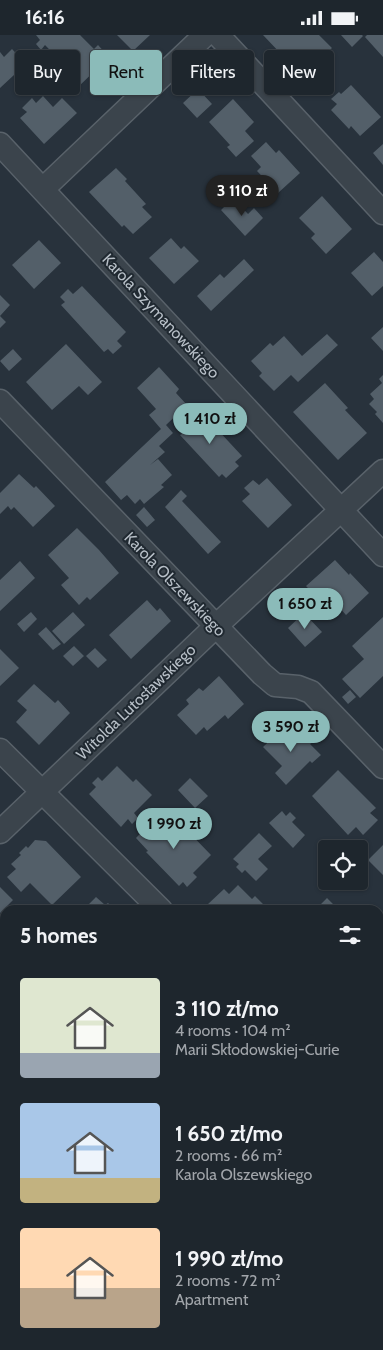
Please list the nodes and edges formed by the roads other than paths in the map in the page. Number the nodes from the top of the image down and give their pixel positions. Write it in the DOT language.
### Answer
graph roads {
  1 [pos="205,35"];
  2 [pos="218,35"];
  3 [pos="0,144"];
  4 [pos="43,189"];
  5 [pos="383,213"];
  6 [pos="0,401"];
  7 [pos="383,471"];
  8 [pos="341,510"];
  9 [pos="383,555"];
  10 [pos="216,626"];
  11 [pos="0,750"];
  12 [pos="383,767"];
  13 [pos="42,791"];
  14 [pos="0,832"];
  15 [pos="156,905"];
  1 -- 4 [label="street"];
  2 -- 5 [label="street"];
  3 -- 4 [label="street, Karola Szymanowskiego"];
  4 -- 8 [label="street, Karola Szymanowskiego"];
  6 -- 10 [label="street, Karola Olszewskiego"];
  7 -- 8 [label="street, Witolda Lutosławskiego"];
  8 -- 9 [label="street, Karola Szymanowskiego"];
  8 -- 10 [label="street, Witolda Lutosławskiego"];
  10 -- 12 [label="street, Karola Olszewskiego"];
  10 -- 13 [label="street, Witolda Lutosławskiego"];
  11 -- 13 [label="street"];
  13 -- 14 [label="street, Witolda Lutosławskiego"];
  13 -- 15 [label="street"];
}
